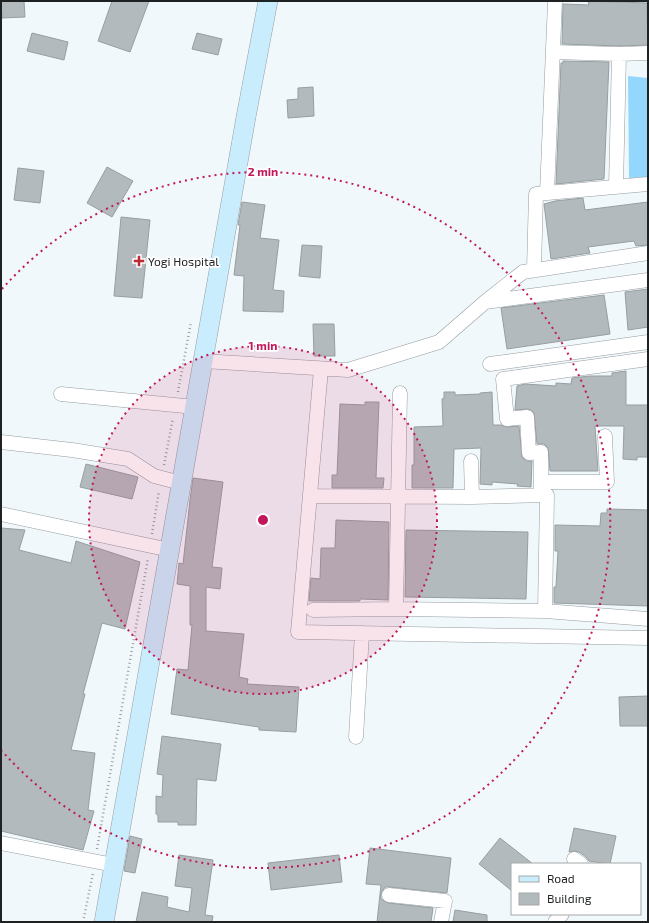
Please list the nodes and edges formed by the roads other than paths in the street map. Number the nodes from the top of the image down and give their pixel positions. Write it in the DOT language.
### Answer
graph roads {
  1 [pos="268,1"];
  2 [pos="555,1"];
  3 [pos="553,52"];
  4 [pos="648,53"];
  5 [pos="619,54"];
  6 [pos="648,184"];
  7 [pos="616,187"];
  8 [pos="548,193"];
  9 [pos="648,253"];
  10 [pos="534,269"];
  11 [pos="648,280"];
  12 [pos="485,302"];
  13 [pos="648,342"];
  14 [pos="648,359"];
  15 [pos="203,361"];
  16 [pos="490,364"];
  17 [pos="320,369"];
  18 [pos="400,393"];
  19 [pos="61,394"];
  20 [pos="195,407"];
  21 [pos="605,436"];
  22 [pos="1,442"];
  23 [pos="471,461"];
  24 [pos="181,483"];
  25 [pos="541,489"];
  26 [pos="310,496"];
  27 [pos="398,497"];
  28 [pos="472,497"];
  29 [pos="1,514"];
  30 [pos="170,550"];
  31 [pos="396,609"];
  32 [pos="313,610"];
  33 [pos="545,611"];
  34 [pos="648,619"];
  35 [pos="362,633"];
  36 [pos="648,638"];
  37 [pos="356,737"];
  38 [pos="1,843"];
  39 [pos="114,865"];
  40 [pos="389,895"];
  41 [pos="104,922"];
  42 [pos="441,922"];
  1 -- 15 [label="main road"];
  2 -- 3 [label="street"];
  3 -- 5 [label="street"];
  3 -- 8 [label="street"];
  4 -- 5 [label="street"];
  5 -- 7 [label="street"];
  6 -- 7 [label="street"];
  7 -- 8 [label="street"];
  8 -- 10 [label="street"];
  9 -- 10 [label="street"];
  10 -- 12 [label="street"];
  11 -- 12 [label="street"];
  12 -- 17 [label="street"];
  13 -- 16 [label="street"];
  14 -- 25 [label="street"];
  15 -- 17 [label="street"];
  15 -- 20 [label="main road"];
  17 -- 26 [label="street"];
  18 -- 27 [label="street"];
  19 -- 20 [label="street"];
  20 -- 24 [label="main road"];
  21 -- 25 [label="street"];
  22 -- 24 [label="street"];
  23 -- 28 [label="street"];
  24 -- 30 [label="main road"];
  25 -- 28 [label="street"];
  25 -- 33 [label="street"];
  26 -- 27 [label="street"];
  26 -- 35 [label="street"];
  27 -- 28 [label="street"];
  27 -- 31 [label="street"];
  29 -- 30 [label="street"];
  30 -- 39 [label="main road"];
  31 -- 32 [label="street"];
  31 -- 33 [label="street"];
  33 -- 34 [label="street"];
  35 -- 36 [label="street"];
  35 -- 37 [label="street"];
  38 -- 39 [label="street"];
  39 -- 41 [label="main road"];
  40 -- 42 [label="street"];
}
